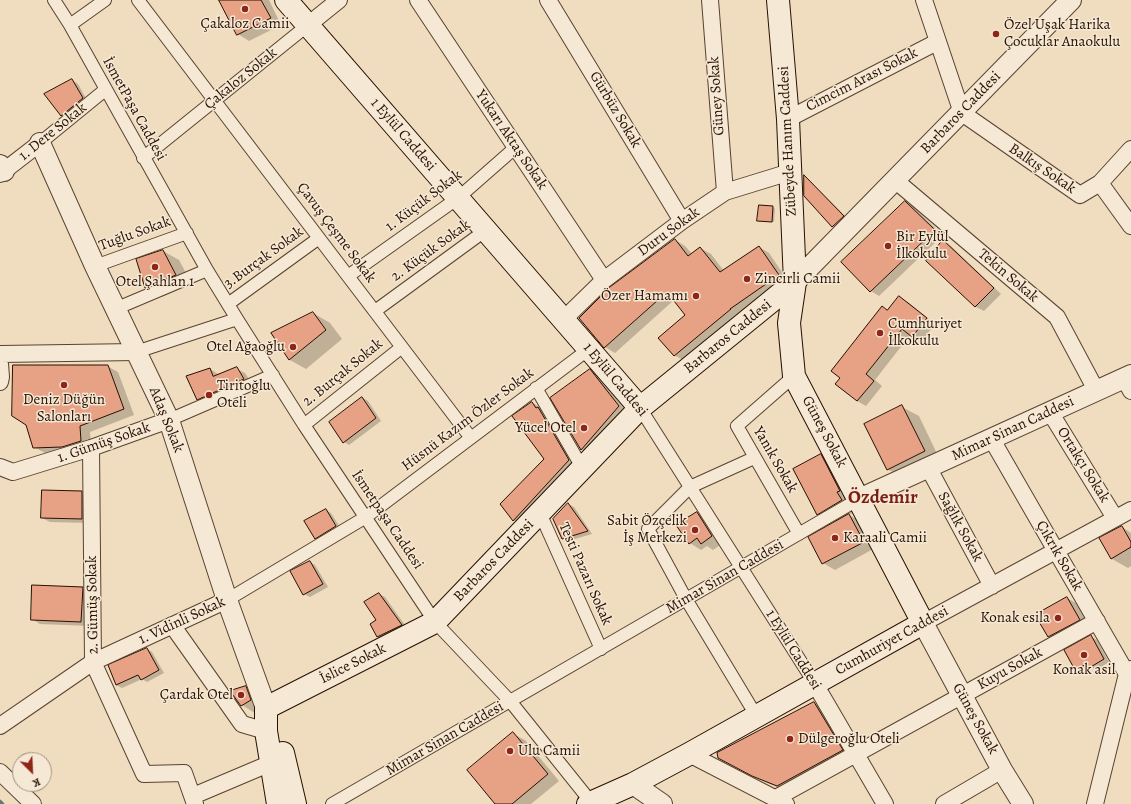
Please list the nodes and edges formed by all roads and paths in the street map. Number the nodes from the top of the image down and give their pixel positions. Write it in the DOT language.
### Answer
graph roads {
  1 [pos="54,0"];
  2 [pos="105,0"];
  3 [pos="138,0"];
  4 [pos="286,0"];
  5 [pos="339,0"];
  6 [pos="418,0"];
  7 [pos="548,0"];
  8 [pos="710,0"];
  9 [pos="778,0"];
  10 [pos="924,0"];
  11 [pos="1071,0"];
  12 [pos="70,25"];
  13 [pos="308,25"];
  14 [pos="937,42"];
  15 [pos="105,90"];
  16 [pos="214,100"];
  17 [pos="962,113"];
  18 [pos="788,119"];
  19 [pos="40,143"];
  20 [pos="516,147"];
  21 [pos="1131,149"];
  22 [pos="143,158"];
  23 [pos="1,170"];
  24 [pos="790,172"];
  25 [pos="896,181"];
  26 [pos="1100,183"];
  27 [pos="724,192"];
  28 [pos="458,198"];
  29 [pos="682,221"];
  30 [pos="1131,226"];
  31 [pos="486,230"];
  32 [pos="186,233"];
  33 [pos="319,238"];
  34 [pos="95,266"];
  35 [pos="207,270"];
  36 [pos="348,276"];
  37 [pos="604,280"];
  38 [pos="796,282"];
  39 [pos="228,304"];
  40 [pos="115,309"];
  41 [pos="375,312"];
  42 [pos="237,319"];
  43 [pos="563,320"];
  44 [pos="402,347"];
  45 [pos="589,349"];
  46 [pos="136,352"];
  47 [pos="0,354"];
  48 [pos="0,364"];
  49 [pos="272,375"];
  50 [pos="794,376"];
  51 [pos="1129,381"];
  52 [pos="0,382"];
  53 [pos="536,388"];
  54 [pos="1096,390"];
  55 [pos="640,408"];
  56 [pos="1050,412"];
  57 [pos="169,420"];
  58 [pos="304,425"];
  59 [pos="471,438"];
  60 [pos="991,438"];
  61 [pos="91,448"];
  62 [pos="754,458"];
  63 [pos="0,467"];
  64 [pos="928,468"];
  65 [pos="583,469"];
  66 [pos="690,487"];
  67 [pos="859,499"];
  68 [pos="1131,510"];
  69 [pos="540,513"];
  70 [pos="366,517"];
  71 [pos="1115,518"];
  72 [pos="799,534"];
  73 [pos="1056,551"];
  74 [pos="741,567"];
  75 [pos="992,586"];
  76 [pos="686,599"];
  77 [pos="227,600"];
  78 [pos="1096,621"];
  79 [pos="435,622"];
  80 [pos="923,623"];
  81 [pos="172,625"];
  82 [pos="601,649"];
  83 [pos="93,662"];
  84 [pos="1129,671"];
  85 [pos="815,684"];
  86 [pos="961,696"];
  87 [pos="510,701"];
  88 [pos="269,706"];
  89 [pos="757,716"];
  90 [pos="0,726"];
  91 [pos="266,731"];
  92 [pos="689,754"];
  93 [pos="856,754"];
  94 [pos="271,763"];
  95 [pos="1002,770"];
  96 [pos="0,772"];
  97 [pos="634,784"];
  98 [pos="194,800"];
  99 [pos="781,801"];
  100 [pos="590,803"];
  101 [pos="33,804"];
  102 [pos="278,804"];
  103 [pos="295,804"];
  104 [pos="332,804"];
  105 [pos="645,804"];
  106 [pos="662,804"];
  107 [pos="884,804"];
  108 [pos="946,804"];
  109 [pos="1023,804"];
  110 [pos="1096,804"];
  1 -- 12 [label="street, İsmetPaşa Caddesi"];
  2 -- 12 [label="street"];
  3 -- 16 [label="street, Çavuş Çeşme Sokak"];
  4 -- 13 [label="main road, 1 Eylül Caddesi"];
  5 -- 13 [label="street, Çakaloz Sokak"];
  6 -- 20 [label="street, Yukarı Aktaş Sokak"];
  7 -- 29 [label="street, Gürbüz Sokak"];
  8 -- 27 [label="street, Güney Sokak"];
  9 -- 18 [label="main road, Zübeyde Hanım Caddesi"];
  10 -- 14 [label="street"];
  11 -- 17 [label="street, Barbaros Caddesi"];
  12 -- 15 [label="street, İsmetPaşa Caddesi"];
  13 -- 16 [label="street, Çakaloz Sokak"];
  13 -- 28 [label="main road, 1 Eylül Caddesi"];
  14 -- 17 [label="street"];
  14 -- 18 [label="street, Cimcim Arası Sokak"];
  15 -- 19 [label="street, 1. Dere Sokak"];
  15 -- 22 [label="street, İsmetPaşa Caddesi"];
  16 -- 22 [label="street, Çakaloz Sokak"];
  16 -- 33 [label="street, Çavuş Çeşme Sokak"];
  17 -- 25 [label="street, Barbaros Caddesi"];
  17 -- 26 [label="street, Balkış Sokak"];
  18 -- 24 [label="main road, Zübeyde Hanım Caddesi"];
  19 -- 23 [label="street, 1. Dere Sokak"];
  19 -- 34 [label="street, Adaş Sokak"];
  20 -- 28 [label="street, 1. Küçük Sokak"];
  20 -- 37 [label="street, Yukarı Aktaş Sokak"];
  21 -- 26 [label="street"];
  22 -- 32 [label="street, İsmetPaşa Caddesi"];
  24 -- 27 [label="street, Duru Sokak"];
  24 -- 38 [label="main road, Zübeyde Hanım Caddesi"];
  25 -- 38 [label="street, Barbaros Caddesi"];
  25 -- 54 [label="street, Tekin Sokak"];
  26 -- 30 [label="street, Balkış Sokak"];
  27 -- 29 [label="street, Duru Sokak"];
  28 -- 31 [label="main road, 1 Eylül Caddesi"];
  28 -- 36 [label="street, 1. Küçük Sokak"];
  29 -- 37 [label="street, Duru Sokak"];
  31 -- 41 [label="street, 2. Küçük Sokak"];
  31 -- 43 [label="main road, 1 Eylül Caddesi"];
  32 -- 34 [label="street, Tuğlu Sokak"];
  32 -- 35 [label="street, İsmetpaşa Caddesi"];
  33 -- 36 [label="street, Çavuş Çeşme Sokak"];
  33 -- 39 [label="street, 3.Burçak Sokak"];
  34 -- 40 [label="street, Adaş Sokak"];
  35 -- 39 [label="street, İsmetpaşa Caddesi"];
  35 -- 40 [label="street"];
  36 -- 41 [label="street, Çavuş Çeşme Sokak"];
  37 -- 43 [label="street, Duru Sokak"];
  38 -- 50 [label="main road, Güneş Sokak"];
  38 -- 55 [label="main road, Barbaros Caddesi"];
  39 -- 42 [label="street, İsmetpaşa Caddesi"];
  40 -- 46 [label="street, Adaş Sokak"];
  41 -- 44 [label="street, Çavuş Çeşme Sokak"];
  42 -- 46 [label="street"];
  42 -- 49 [label="street, İsmetpaşa Caddesi"];
  43 -- 45 [label="main road, 1 Eylül Caddesi"];
  44 -- 58 [label="street, 2. Burçak Sokak"];
  44 -- 59 [label="street, Çavuş Çeşme Sokak"];
  45 -- 53 [label="street, Hüsnü Kazım Özler Sokak"];
  45 -- 55 [label="main road, 1 Eylül Caddesi"];
  46 -- 47 [label="street"];
  46 -- 57 [label="street, Adaş Sokak"];
  48 -- 52 [label="street"];
  49 -- 57 [label="street, 1. Gümüş Sokak"];
  49 -- 58 [label="street, İsmetpaşa Caddesi"];
  50 -- 62 [label="street, Yanık Sokak"];
  50 -- 67 [label="main road, Güneş Sokak"];
  51 -- 54 [label="street, Mimar Sinan Caddesi"];
  53 -- 59 [label="street, Hüsnü Kazım Özler Sokak"];
  53 -- 65 [label="street"];
  54 -- 56 [label="street, Mimar Sinan Caddesi"];
  55 -- 65 [label="main road, Barbaros Caddesi"];
  55 -- 66 [label="street, 1 Eylül Caddesi"];
  56 -- 60 [label="street, Mimar Sinan Caddesi"];
  56 -- 71 [label="street, Ortakçı Sokak"];
  57 -- 61 [label="street, 1. Gümüş Sokak"];
  57 -- 77 [label="street, Adaş Sokak"];
  58 -- 70 [label="street, İsmetpaşa Caddesi"];
  59 -- 70 [label="street, Hüsnü Kazım Özler Sokak"];
  60 -- 64 [label="street, Mimar Sinan Caddesi"];
  60 -- 73 [label="street, Çıkrık Sokak"];
  61 -- 63 [label="street, 1. Gümüş Sokak"];
  61 -- 83 [label="street, 2. Gümüş Sokak"];
  62 -- 66 [label="street"];
  62 -- 72 [label="street, Yanık Sokak"];
  64 -- 67 [label="street, Mimar Sinan Caddesi"];
  64 -- 75 [label="street, Sağlık Sokak"];
  65 -- 69 [label="main road, Barbaros Caddesi"];
  66 -- 74 [label="street, 1 Eylül Caddesi"];
  66 -- 76 [label="street"];
  67 -- 72 [label="street, Mimar Sinan Caddesi"];
  67 -- 80 [label="main road, Güneş Sokak"];
  68 -- 71 [label="street, Cumhuriyet Caddesi"];
  69 -- 79 [label="main road, Barbaros Caddesi"];
  69 -- 82 [label="street, Testi Pazarı Sokak"];
  70 -- 77 [label="street, 1. Vidinli Sokak"];
  70 -- 79 [label="street, İsmetpaşa Caddesi"];
  71 -- 73 [label="street, Cumhuriyet Caddesi"];
  72 -- 74 [label="street, Mimar Sinan Caddesi"];
  73 -- 75 [label="street, Cumhuriyet Caddesi"];
  73 -- 78 [label="street, Çıkrık Sokak"];
  74 -- 76 [label="street, Mimar Sinan Caddesi"];
  74 -- 85 [label="street, 1 Eylül Caddesi"];
  75 -- 80 [label="street, Cumhuriyet Caddesi"];
  76 -- 82 [label="street, Mimar Sinan Caddesi"];
  76 -- 89 [label="street"];
  77 -- 81 [label="street, 1. Vidinli Sokak"];
  77 -- 88 [label="street, Adaş Sokak"];
  78 -- 84 [label="street, Çıkrık Sokak"];
  78 -- 86 [label="street, Kuyu Sokak"];
  79 -- 87 [label="street, İsmetpaşa Caddesi"];
  79 -- 88 [label="main road, İslice Sokak"];
  80 -- 85 [label="main road, Cumhuriyet Caddesi"];
  80 -- 86 [label="street, Güneş Sokak"];
  81 -- 83 [label="street, 1. Vidinli Sokak"];
  81 -- 91 [label="street"];
  82 -- 87 [label="street, Mimar Sinan Caddesi"];
  83 -- 90 [label="street, 1. Vidinli Sokak"];
  83 -- 98 [label="street, 2. Gümüş Sokak"];
  84 -- 110 [label="street"];
  85 -- 89 [label="main road, Cumhuriyet Caddesi"];
  85 -- 93 [label="street, 1 Eylül Caddesi"];
  86 -- 93 [label="street, Kuyu Sokak"];
  86 -- 95 [label="street, Güneş Sokak"];
  87 -- 100 [label="street, İsmetpaşa Caddesi"];
  87 -- 104 [label="street, Mimar Sinan Caddesi"];
  88 -- 91 [label="main road"];
  88 -- 103 [label="main road"];
  89 -- 92 [label="main road, Cumhuriyet Caddesi"];
  91 -- 94 [label="main road"];
  92 -- 97 [label="main road, Cumhuriyet Caddesi"];
  92 -- 99 [label="street"];
  93 -- 99 [label="street, Kuyu Sokak"];
  93 -- 107 [label="street, 1 Eylül Caddesi"];
  94 -- 98 [label="street"];
  94 -- 102 [label="main road"];
  95 -- 108 [label="street"];
  95 -- 109 [label="street, Güneş Sokak"];
  96 -- 101 [label="street"];
  97 -- 100 [label="main road, Cumhuriyet Caddesi"];
  97 -- 105 [label="street"];
  97 -- 106 [label="street"];
}
